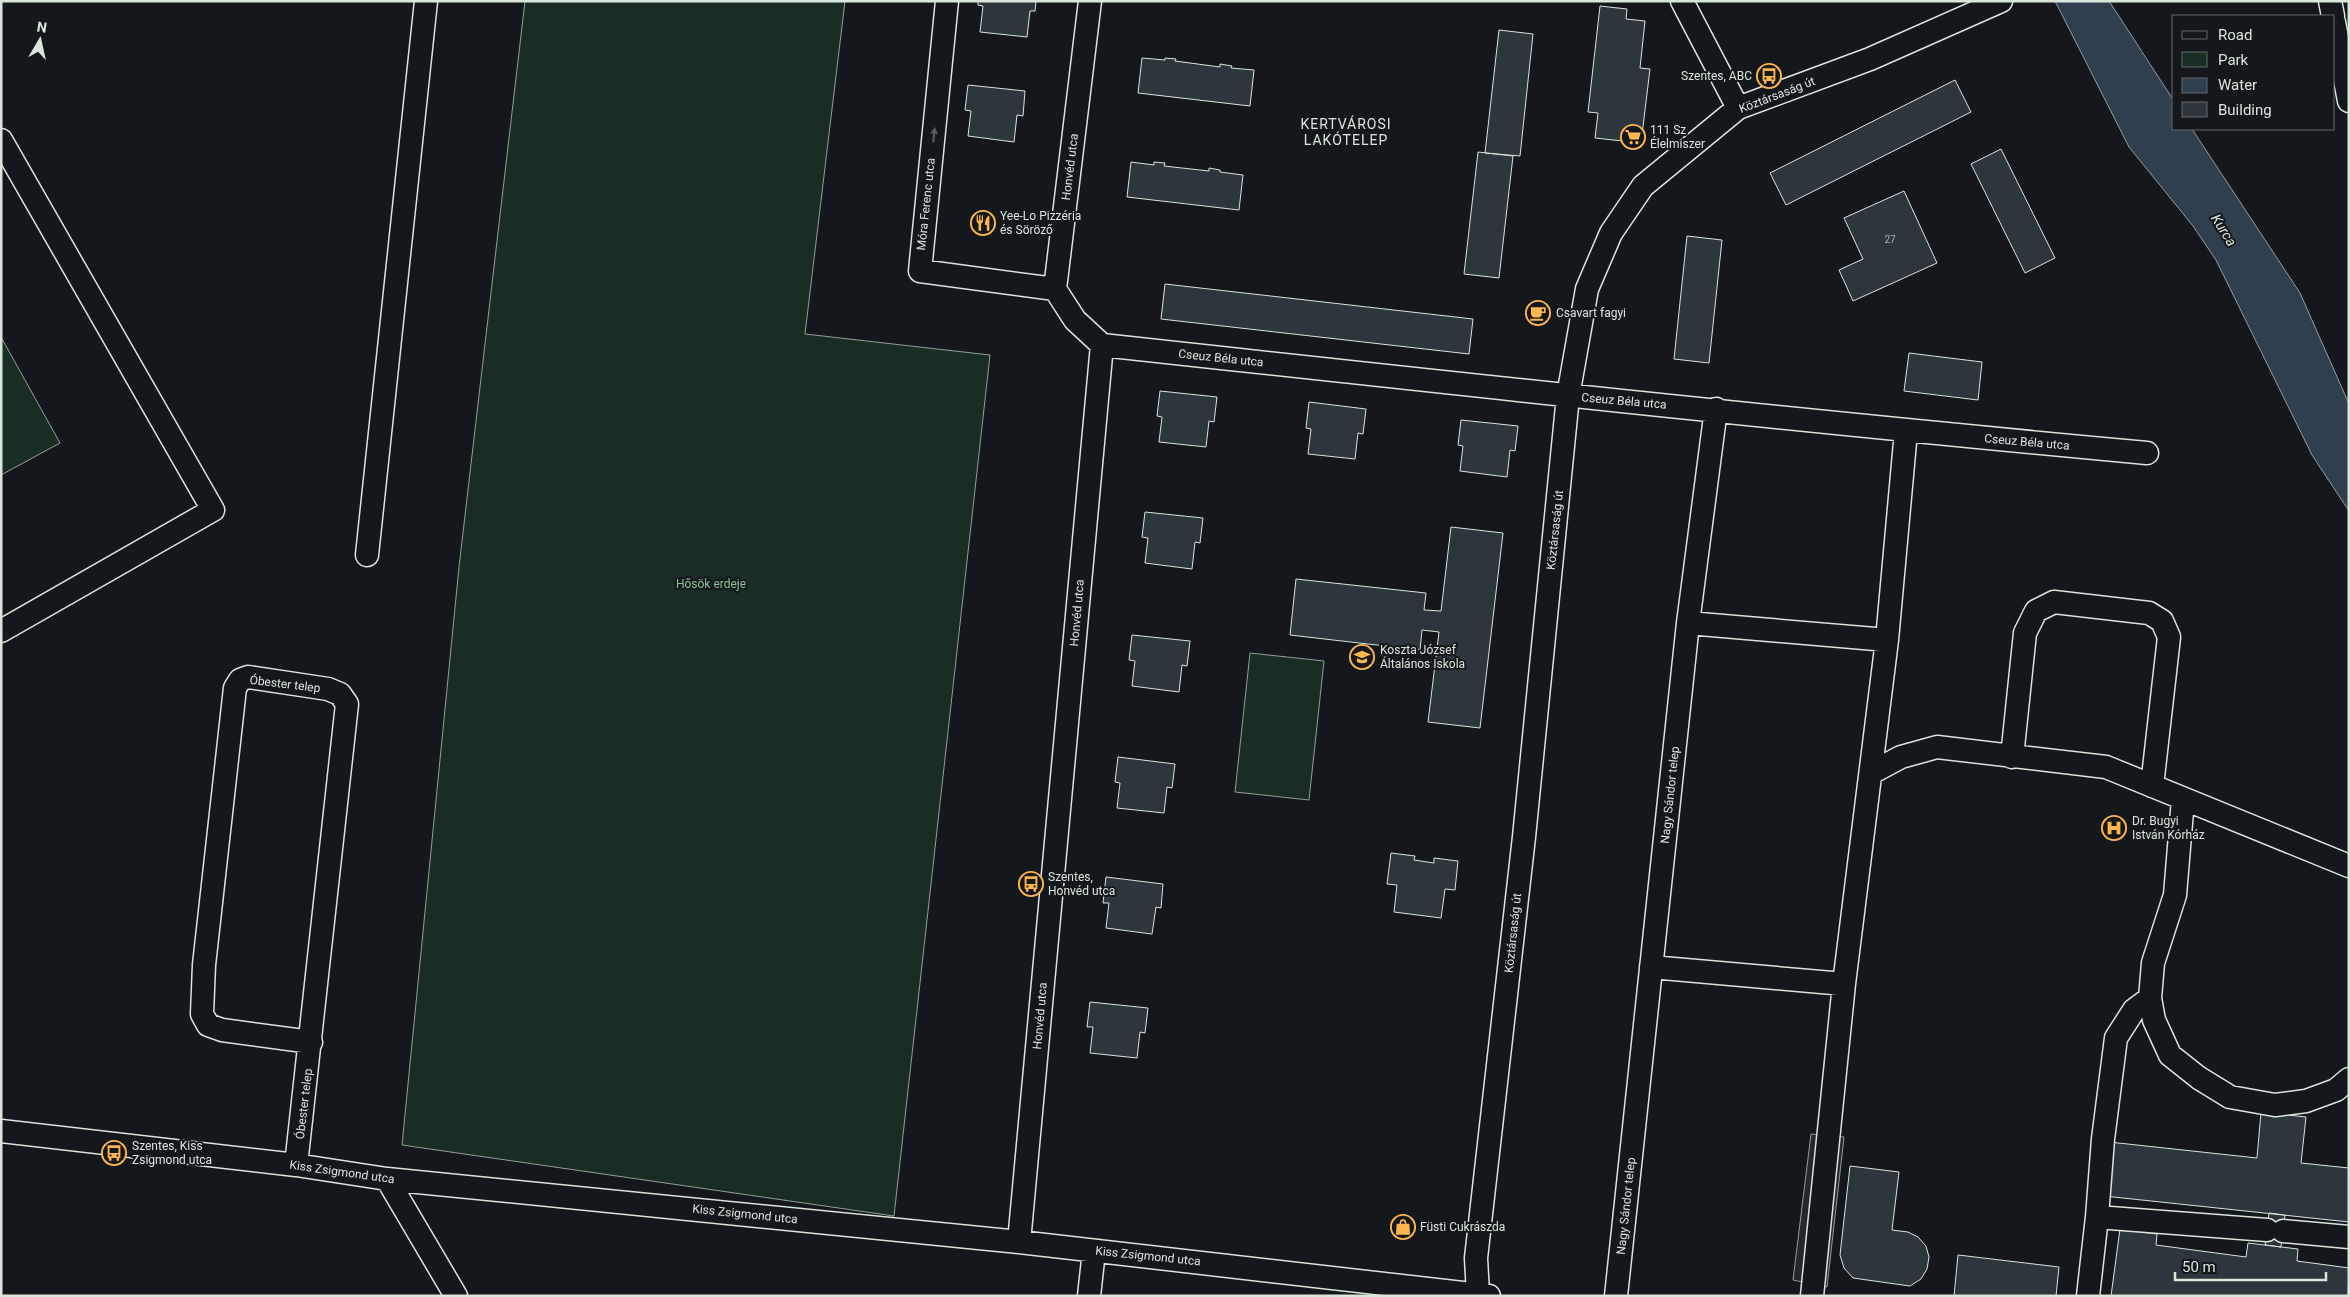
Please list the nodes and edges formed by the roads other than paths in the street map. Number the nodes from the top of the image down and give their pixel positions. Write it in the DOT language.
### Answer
graph roads {
  1 [pos="426,1"];
  2 [pos="947,1"];
  3 [pos="1090,1"];
  4 [pos="1682,1"];
  5 [pos="2001,1"];
  6 [pos="2330,1"];
  7 [pos="2333,15"];
  8 [pos="2335,27"];
  9 [pos="2349,100"];
  10 [pos="1738,108"];
  11 [pos="1,140"];
  12 [pos="1056,289"];
  13 [pos="1102,345"];
  14 [pos="1568,396"];
  15 [pos="1716,409"];
  16 [pos="1906,431"];
  17 [pos="2147,452"];
  18 [pos="367,555"];
  19 [pos="1688,623"];
  20 [pos="1,632"];
  21 [pos="1887,640"];
  22 [pos="2012,757"];
  23 [pos="1871,773"];
  24 [pos="2152,786"];
  25 [pos="2183,800"];
  26 [pos="2349,866"];
  27 [pos="1651,968"];
  28 [pos="1844,984"];
  29 [pos="2150,998"];
  30 [pos="311,1042"];
  31 [pos="2349,1079"];
  32 [pos="1,1131"];
  33 [pos="296,1166"];
  34 [pos="387,1179"];
  35 [pos="2097,1216"];
  36 [pos="2349,1237"];
  37 [pos="1019,1242"];
  38 [pos="1094,1250"];
  39 [pos="1484,1295"];
  40 [pos="456,1296"];
  41 [pos="1088,1296"];
  42 [pos="1616,1296"];
  43 [pos="1812,1296"];
  44 [pos="2088,1296"];
  1 -- 18 [label="street"];
  12 -- 2 [label="street, Móra Ferenc utca, one-way"];
  3 -- 12 [label="street, Honvéd utca"];
  4 -- 10 [label="street"];
  5 -- 10 [label="street, Köztársaság út"];
  6 -- 7 [label="street"];
  8 -- 9 [label="street"];
  10 -- 14 [label="street, Köztársaság út"];
  11 -- 20 [label="street"];
  12 -- 13 [label="street"];
  13 -- 14 [label="street, Cseuz Béla utca"];
  13 -- 37 [label="street, Honvéd utca"];
  14 -- 15 [label="street, Cseuz Béla utca"];
  14 -- 39 [label="street, Köztársaság út"];
  15 -- 16 [label="street, Cseuz Béla utca"];
  15 -- 19 [label="street, Nagy Sándor telep"];
  16 -- 17 [label="street, Cseuz Béla utca"];
  16 -- 21 [label="street"];
  19 -- 21 [label="street"];
  19 -- 27 [label="street, Nagy Sándor telep"];
  21 -- 23 [label="street"];
  22 -- 23 [label="street"];
  22 -- 24 [label="street"];
  22 -- 24 [label="street"];
  23 -- 28 [label="street"];
  24 -- 25 [label="street"];
  25 -- 26 [label="street"];
  25 -- 29 [label="street"];
  27 -- 28 [label="street"];
  27 -- 42 [label="street, Nagy Sándor telep"];
  28 -- 43 [label="street"];
  29 -- 31 [label="street"];
  29 -- 35 [label="street"];
  30 -- 30 [label="street, Óbester telep"];
  30 -- 33 [label="street, Óbester telep"];
  32 -- 33 [label="street, Kiss Zsigmond utca"];
  33 -- 34 [label="street, Kiss Zsigmond utca"];
  34 -- 37 [label="street, Kiss Zsigmond utca"];
  34 -- 40 [label="street"];
  35 -- 36 [label="street"];
  35 -- 44 [label="street"];
  37 -- 38 [label="street, Kiss Zsigmond utca"];
  38 -- 39 [label="street, Kiss Zsigmond utca"];
  38 -- 41 [label="street"];
}
